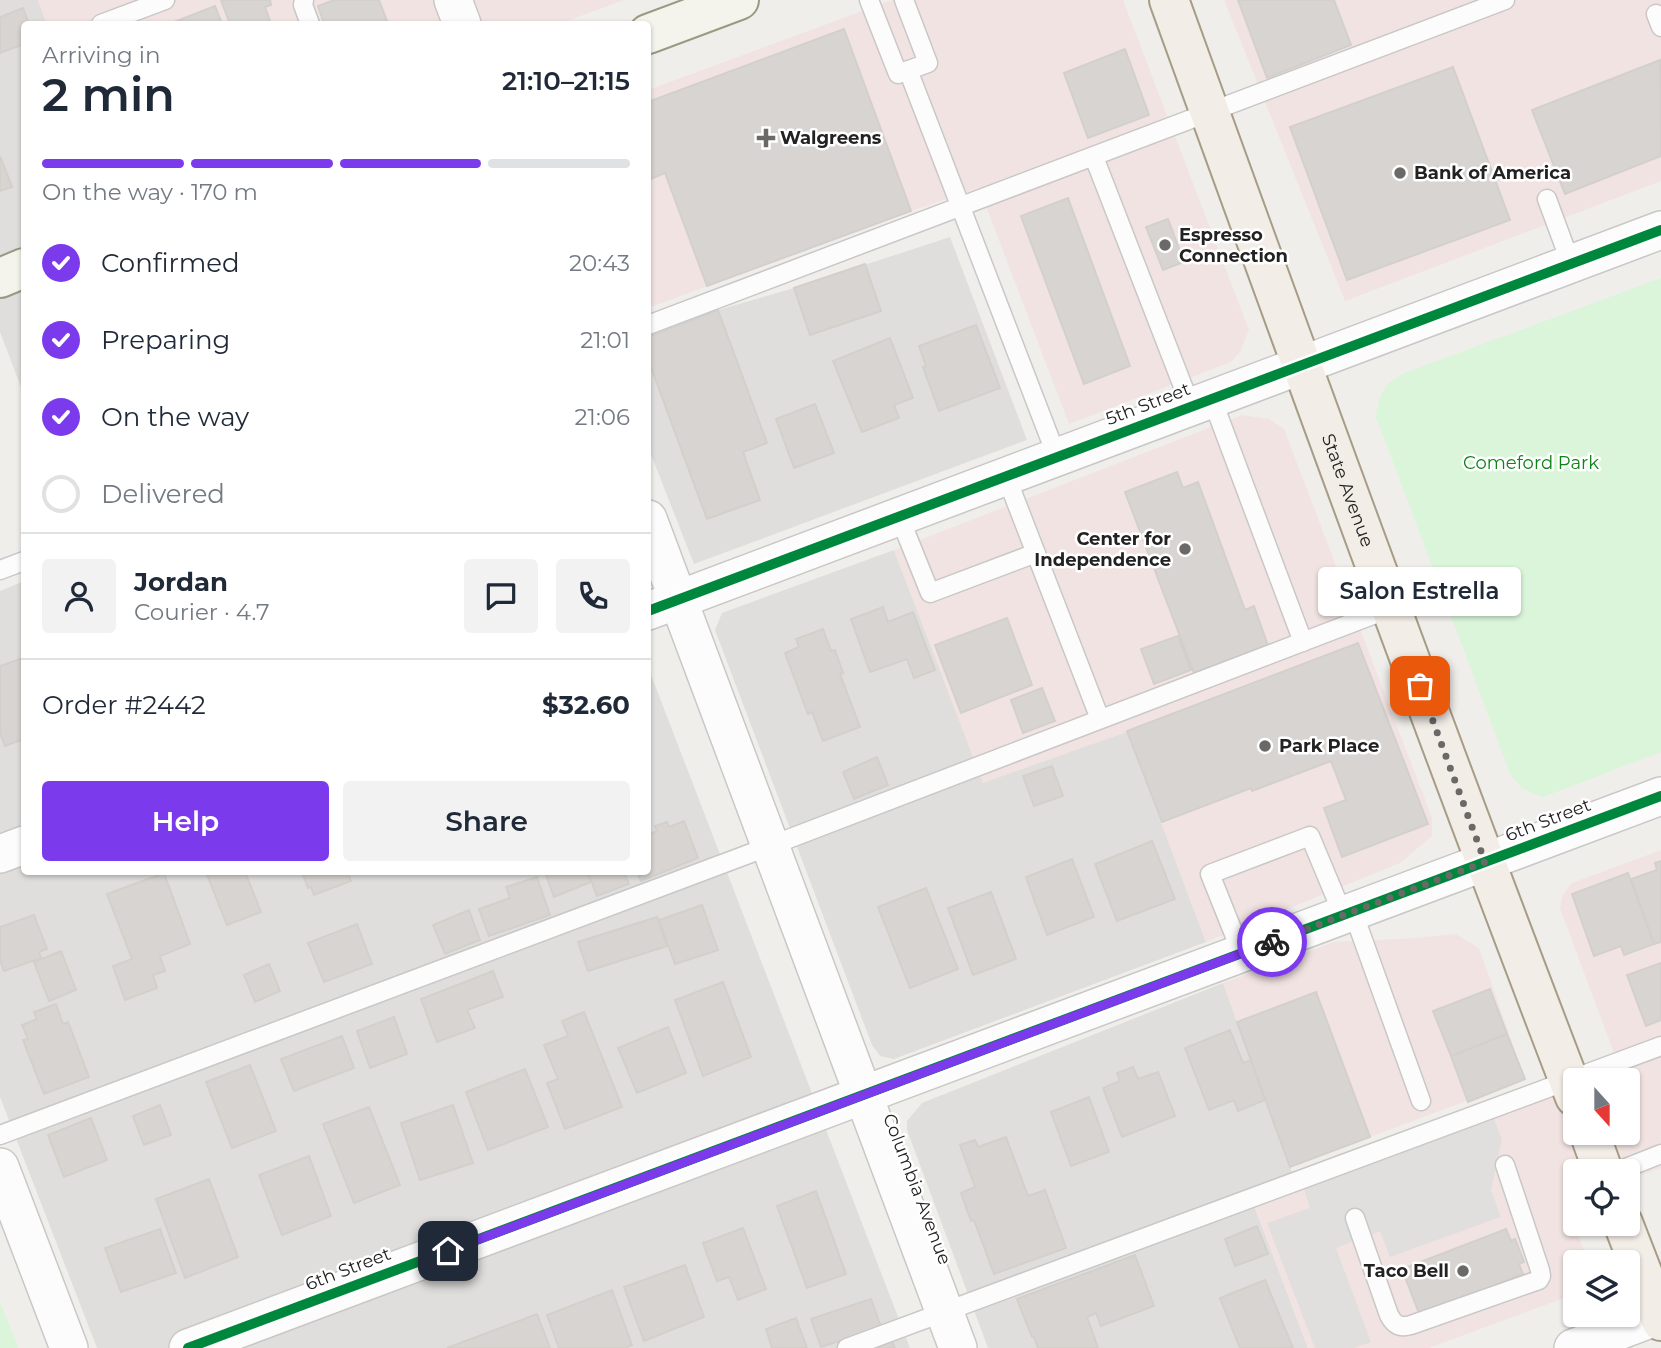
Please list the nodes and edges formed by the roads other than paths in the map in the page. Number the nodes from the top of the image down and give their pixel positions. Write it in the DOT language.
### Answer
graph roads {
  1 [pos="165,0"];
  2 [pos="304,0"];
  3 [pos="453,0"];
  4 [pos="739,0"];
  5 [pos="869,0"];
  6 [pos="904,0"];
  7 [pos="1169,0"];
  8 [pos="1505,0"];
  9 [pos="109,21"];
  10 [pos="309,21"];
  11 [pos="461,21"];
  12 [pos="651,33"];
  13 [pos="903,72"];
  14 [pos="1210,113"];
  15 [pos="1094,156"];
  16 [pos="1547,199"];
  17 [pos="960,207"];
  18 [pos="1661,230"];
  19 [pos="1571,264"];
  20 [pos="21,269"];
  21 [pos="0,278"];
  22 [pos="651,324"];
  23 [pos="1301,366"];
  24 [pos="1201,403"];
  25 [pos="1057,457"];
  26 [pos="1006,476"];
  27 [pos="899,516"];
  28 [pos="651,536"];
  29 [pos="1036,553"];
  30 [pos="21,562"];
  31 [pos="0,570"];
  32 [pos="663,605"];
  33 [pos="1391,608"];
  34 [pos="1303,642"];
  35 [pos="1100,719"];
  36 [pos="1661,796"];
  37 [pos="21,846"];
  38 [pos="770,846"];
  39 [pos="0,854"];
  40 [pos="1485,862"];
  41 [pos="1348,913"];
  42 [pos="1242,954"];
  43 [pos="1661,1046"];
  44 [pos="1564,1068"];
  45 [pos="1615,1068"];
  46 [pos="1563,1092"];
  47 [pos="863,1095"];
  48 [pos="1421,1101"];
  49 [pos="0,1135"];
  50 [pos="1661,1154"];
  51 [pos="1640,1162"];
  52 [pos="1505,1165"];
  53 [pos="0,1167"];
  54 [pos="1355,1218"];
  55 [pos="1628,1236"];
  56 [pos="944,1311"];
  57 [pos="1660,1317"];
  58 [pos="69,1348"];
  59 [pos="188,1348"];
  60 [pos="847,1348"];
  61 [pos="958,1348"];
  62 [pos="1573,1348"];
  1 -- 9 [label="lane"];
  2 -- 10 [label="lane"];
  3 -- 11 [label="street"];
  4 -- 12 [label="main road"];
  5 -- 13 [label="lane"];
  6 -- 13 [label="lane"];
  7 -- 14 [label="main road, State Avenue"];
  8 -- 14 [label="lane"];
  13 -- 17 [label="lane"];
  14 -- 15 [label="lane"];
  14 -- 23 [label="main road, State Avenue"];
  15 -- 17 [label="lane"];
  15 -- 24 [label="lane"];
  16 -- 19 [label="lane"];
  17 -- 22 [label="lane"];
  17 -- 25 [label="lane"];
  18 -- 19 [label="street, 5th Street"];
  19 -- 23 [label="street, 5th Street"];
  20 -- 21 [label="main road"];
  23 -- 24 [label="street, 5th Street"];
  23 -- 33 [label="main road, State Avenue"];
  24 -- 25 [label="street, 5th Street"];
  24 -- 34 [label="lane"];
  25 -- 26 [label="street, 5th Street"];
  26 -- 27 [label="street, 5th Street"];
  26 -- 29 [label="lane"];
  27 -- 29 [label="lane"];
  27 -- 32 [label="street, 5th Street"];
  28 -- 32 [label="street, Columbia Avenue"];
  29 -- 35 [label="lane"];
  30 -- 31 [label="lane"];
  32 -- 38 [label="street, Columbia Avenue"];
  33 -- 34 [label="lane"];
  33 -- 40 [label="main road, State Avenue"];
  34 -- 35 [label="lane"];
  35 -- 38 [label="lane"];
  36 -- 40 [label="street, 6th Street"];
  37 -- 39 [label="street"];
  38 -- 47 [label="street, Columbia Avenue"];
  38 -- 49 [label="lane"];
  40 -- 41 [label="street, 6th Street"];
  40 -- 44 [label="main road, State Avenue"];
  41 -- 42 [label="street, 6th Street"];
  41 -- 42 [label="lane"];
  41 -- 48 [label="lane"];
  42 -- 47 [label="street, 6th Street"];
  43 -- 45 [label="lane"];
  46 -- 56 [label="lane"];
  47 -- 56 [label="street, Columbia Avenue"];
  47 -- 59 [label="street, 6th Street"];
  50 -- 51 [label="lane"];
  52 -- 54 [label="lane"];
  53 -- 58 [label="street"];
  55 -- 57 [label="main road"];
  56 -- 60 [label="lane"];
  56 -- 61 [label="street, Columbia Avenue"];
  57 -- 62 [label="street"];
}
